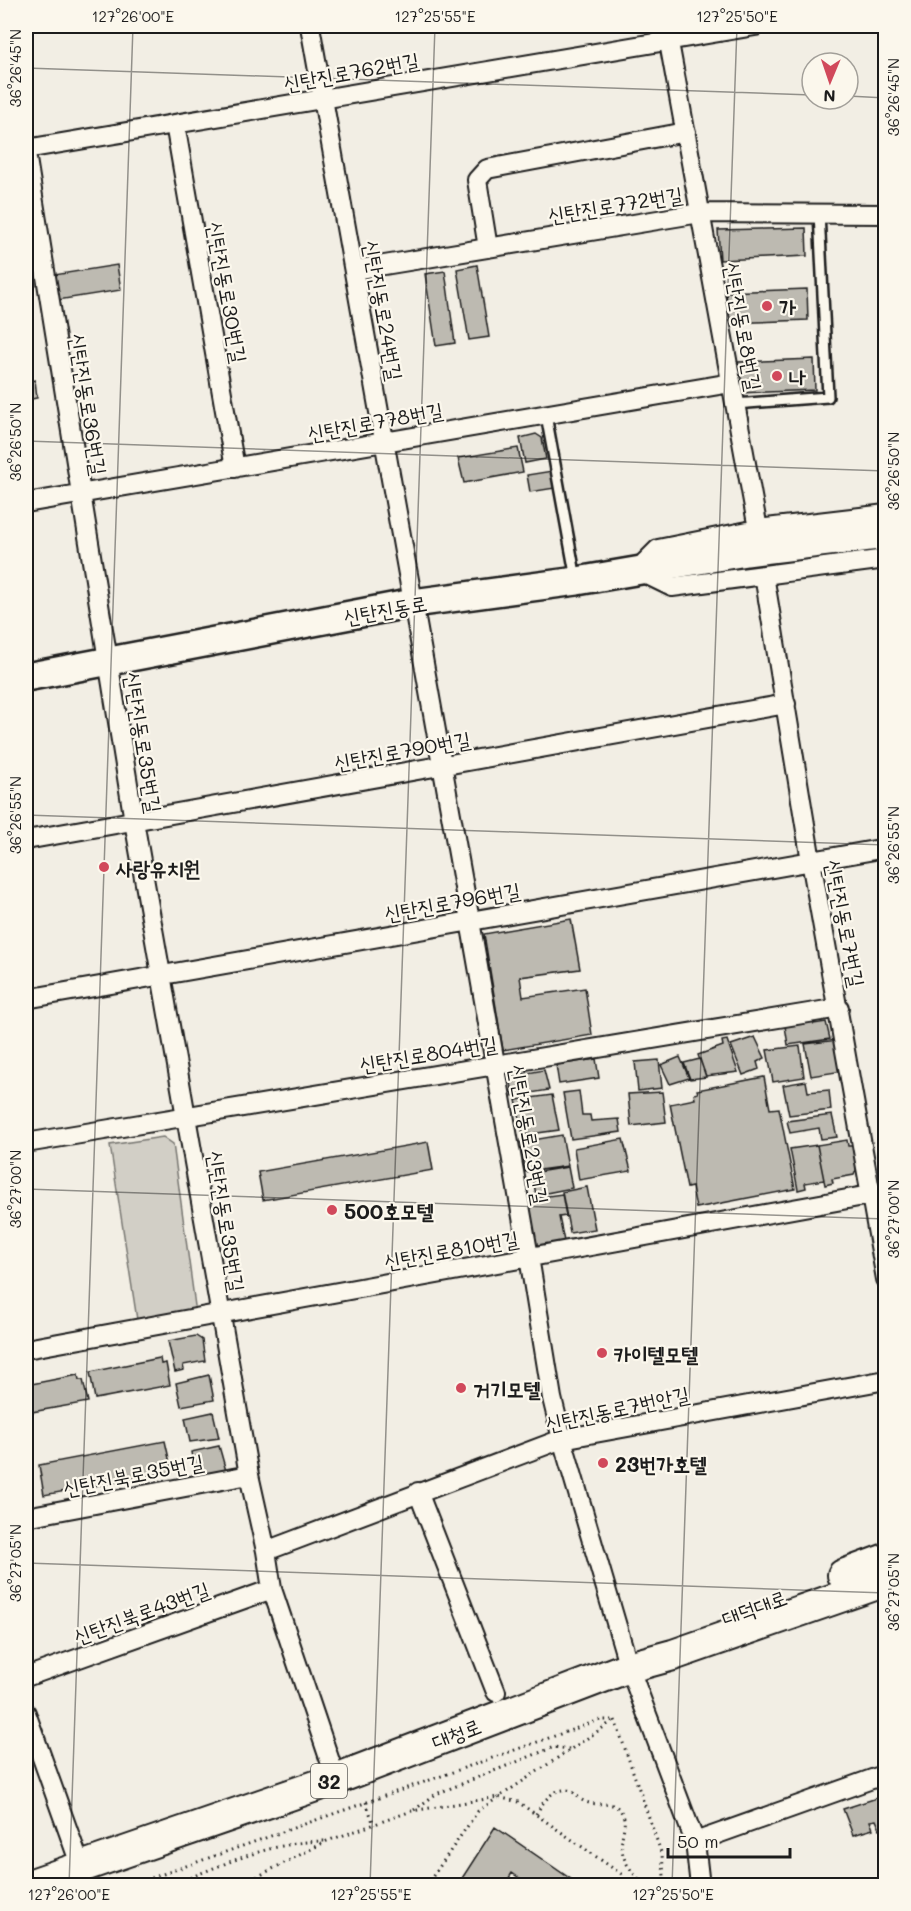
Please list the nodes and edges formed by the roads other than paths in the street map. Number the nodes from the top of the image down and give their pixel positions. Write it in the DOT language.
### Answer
graph roads {
  1 [pos="310,26"];
  2 [pos="755,26"];
  3 [pos="668,33"];
  4 [pos="323,99"];
  5 [pos="175,124"];
  6 [pos="686,132"];
  7 [pos="26,151"];
  8 [pos="700,213"];
  9 [pos="819,213"];
  10 [pos="885,214"];
  11 [pos="488,248"];
  12 [pos="354,270"];
  13 [pos="731,383"];
  14 [pos="735,404"];
  15 [pos="546,415"];
  16 [pos="384,442"];
  17 [pos="236,468"];
  18 [pos="81,494"];
  19 [pos="26,503"];
  20 [pos="885,514"];
  21 [pos="885,535"];
  22 [pos="752,540"];
  23 [pos="885,559"];
  24 [pos="637,570"];
  25 [pos="764,575"];
  26 [pos="577,581"];
  27 [pos="413,603"];
  28 [pos="108,662"];
  29 [pos="26,677"];
  30 [pos="786,704"];
  31 [pos="441,766"];
  32 [pos="134,821"];
  33 [pos="26,840"];
  34 [pos="885,848"];
  35 [pos="811,861"];
  36 [pos="470,921"];
  37 [pos="162,975"];
  38 [pos="26,999"];
  39 [pos="839,1008"];
  40 [pos="495,1065"];
  41 [pos="187,1116"];
  42 [pos="26,1143"];
  43 [pos="878,1194"];
  44 [pos="529,1257"];
  45 [pos="885,1279"];
  46 [pos="219,1314"];
  47 [pos="26,1349"];
  48 [pos="885,1380"];
  49 [pos="562,1438"];
  50 [pos="249,1475"];
  51 [pos="418,1492"];
  52 [pos="26,1517"];
  53 [pos="266,1551"];
  54 [pos="885,1559"];
  55 [pos="885,1581"];
  56 [pos="272,1589"];
  57 [pos="630,1667"];
  58 [pos="26,1677"];
  59 [pos="496,1692"];
  60 [pos="26,1713"];
  61 [pos="885,1774"];
  62 [pos="336,1779"];
  63 [pos="695,1842"];
  64 [pos="84,1876"];
  65 [pos="26,1886"];
  66 [pos="700,1886"];
  1 -- 4 [label="street, 신탄진동로24번길"];
  2 -- 3 [label="street, 신탄진로762번길"];
  3 -- 4 [label="street, 신탄진로762번길"];
  3 -- 6 [label="street, 신탄진동로8번길"];
  4 -- 5 [label="street, 신탄진로762번길"];
  4 -- 12 [label="street, 신탄진동로24번길"];
  5 -- 7 [label="street, 신탄진로762번길"];
  5 -- 17 [label="street, 신탄진동로30번길"];
  6 -- 8 [label="street, 신탄진동로8번길"];
  6 -- 11 [label="street"];
  7 -- 18 [label="street, 신탄진동로36번길"];
  8 -- 9 [label="street, 신탄진로772번길"];
  8 -- 11 [label="street, 신탄진로772번길"];
  8 -- 13 [label="street, 신탄진동로8번길"];
  9 -- 10 [label="street, 신탄진로772번길"];
  9 -- 14 [label="lane"];
  11 -- 12 [label="street, 신탄진로772번길"];
  12 -- 16 [label="street, 신탄진동로24번길"];
  13 -- 14 [label="street, 신탄진동로8번길"];
  13 -- 15 [label="street, 신탄진로778번길"];
  14 -- 22 [label="street, 신탄진동로8번길"];
  15 -- 16 [label="street, 신탄진로778번길"];
  15 -- 26 [label="lane"];
  16 -- 17 [label="street, 신탄진로778번길"];
  16 -- 27 [label="street, 신탄진동로24번길"];
  17 -- 18 [label="street, 신탄진로778번길"];
  18 -- 19 [label="street, 신탄진로778번길"];
  18 -- 28 [label="street, 신탄진동로36번길"];
  20 -- 22 [label="street"];
  21 -- 22 [label="main road, 신탄진동로"];
  22 -- 24 [label="main road, 신탄진동로"];
  23 -- 25 [label="street"];
  24 -- 25 [label="street"];
  24 -- 26 [label="main road, 신탄진동로"];
  25 -- 30 [label="street, 신탄진동로7번길"];
  26 -- 27 [label="main road, 신탄진동로"];
  27 -- 28 [label="main road, 신탄진동로"];
  27 -- 31 [label="street, 신탄진동로23번길"];
  28 -- 29 [label="main road, 신탄진동로"];
  28 -- 32 [label="street, 신탄진동로35번길"];
  30 -- 31 [label="street, 신탄진로790번길"];
  30 -- 35 [label="street, 신탄진동로7번길"];
  31 -- 32 [label="street, 신탄진로790번길"];
  31 -- 36 [label="street, 신탄진동로23번길"];
  32 -- 33 [label="street, 신탄진로790번길"];
  32 -- 37 [label="street, 신탄진동로35번길"];
  34 -- 35 [label="street, 신탄진로796번길"];
  35 -- 36 [label="street, 신탄진로796번길"];
  35 -- 39 [label="street, 신탄진동로7번길"];
  36 -- 37 [label="street, 신탄진로796번길"];
  36 -- 40 [label="street, 신탄진동로23번길"];
  37 -- 38 [label="street, 신탄진로796번길"];
  37 -- 41 [label="street, 신탄진동로35번길"];
  39 -- 40 [label="street, 신탄진로804번길"];
  39 -- 43 [label="street, 신탄진동로7번길"];
  40 -- 41 [label="street, 신탄진로804번길"];
  40 -- 44 [label="street, 신탄진동로23번길"];
  41 -- 42 [label="street, 신탄진로804번길"];
  41 -- 46 [label="street, 신탄진동로35번길"];
  43 -- 44 [label="street, 신탄진로810번길"];
  43 -- 45 [label="street, 신탄진동로7번길"];
  44 -- 46 [label="street, 신탄진로810번길"];
  44 -- 49 [label="street, 신탄진동로23번길"];
  46 -- 47 [label="street, 신탄진로810번길"];
  46 -- 50 [label="street, 신탄진동로35번길"];
  48 -- 49 [label="street, 신탄진동로7번안길"];
  49 -- 51 [label="street, 신탄진동로7번안길"];
  49 -- 57 [label="street, 신탄진동로23번길"];
  50 -- 52 [label="street, 신탄진북로35번길"];
  50 -- 53 [label="street, 신탄진동로35번길"];
  51 -- 53 [label="street, 신탄진동로7번안길"];
  51 -- 59 [label="street"];
  53 -- 56 [label="street, 신탄진동로35번길"];
  54 -- 57 [label="main road, 대덕대로 / 32"];
  55 -- 57 [label="main road, 대청로 / 32"];
  56 -- 58 [label="street, 신탄진북로43번길"];
  56 -- 62 [label="street, 신탄진동로35번길"];
  57 -- 62 [label="main road, 대청로 / 32"];
  57 -- 63 [label="street, 신탄진동로23번길"];
  60 -- 64 [label="street"];
  61 -- 63 [label="street"];
  62 -- 64 [label="main road, 대청로 / 32"];
  63 -- 66 [label="street, 신탄진동로23번길"];
  64 -- 65 [label="main road, 대청로 / 32"];
}
